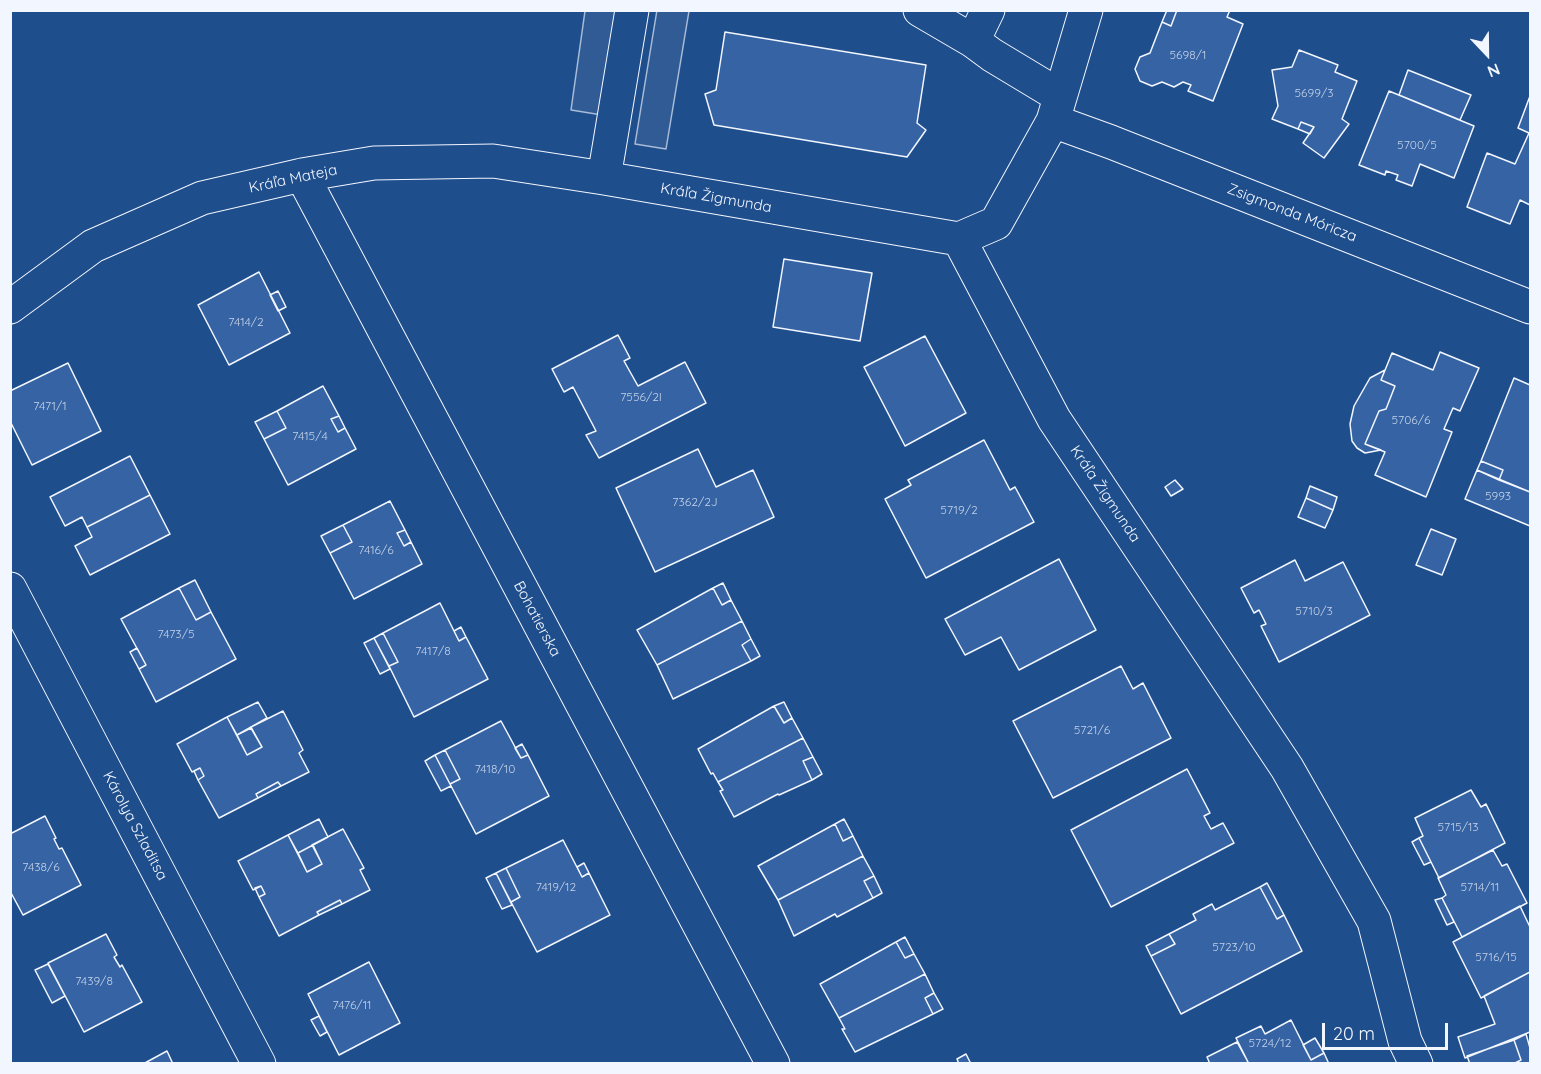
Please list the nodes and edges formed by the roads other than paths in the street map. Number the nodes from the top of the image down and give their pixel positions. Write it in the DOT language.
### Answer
graph roads {
  1 [pos="632,10"];
  2 [pos="920,10"];
  3 [pos="988,10"];
  4 [pos="1086,10"];
  5 [pos="974,41"];
  6 [pos="1056,109"];
  7 [pos="302,175"];
  8 [pos="604,178"];
  9 [pos="959,239"];
  10 [pos="10,307"];
  11 [pos="1530,307"];
  12 [pos="10,589"];
  13 [pos="259,1064"];
  14 [pos="772,1064"];
  15 [pos="1416,1064"];
  1 -- 8 [label="street"];
  2 -- 5 [label="street, Zsigmonda Móricza"];
  3 -- 5 [label="street"];
  4 -- 6 [label="street"];
  5 -- 6 [label="street, Zsigmonda Móricza"];
  6 -- 9 [label="street"];
  6 -- 11 [label="street, Zsigmonda Móricza"];
  7 -- 8 [label="street, Kráľa Mateja"];
  7 -- 10 [label="street, Kráľa Mateja"];
  7 -- 14 [label="street, Bohatierska"];
  8 -- 9 [label="street, Kráľa Žigmunda"];
  9 -- 15 [label="street, Kráľa Žigmunda"];
  12 -- 13 [label="street, Károlya Szladitsa"];
}
